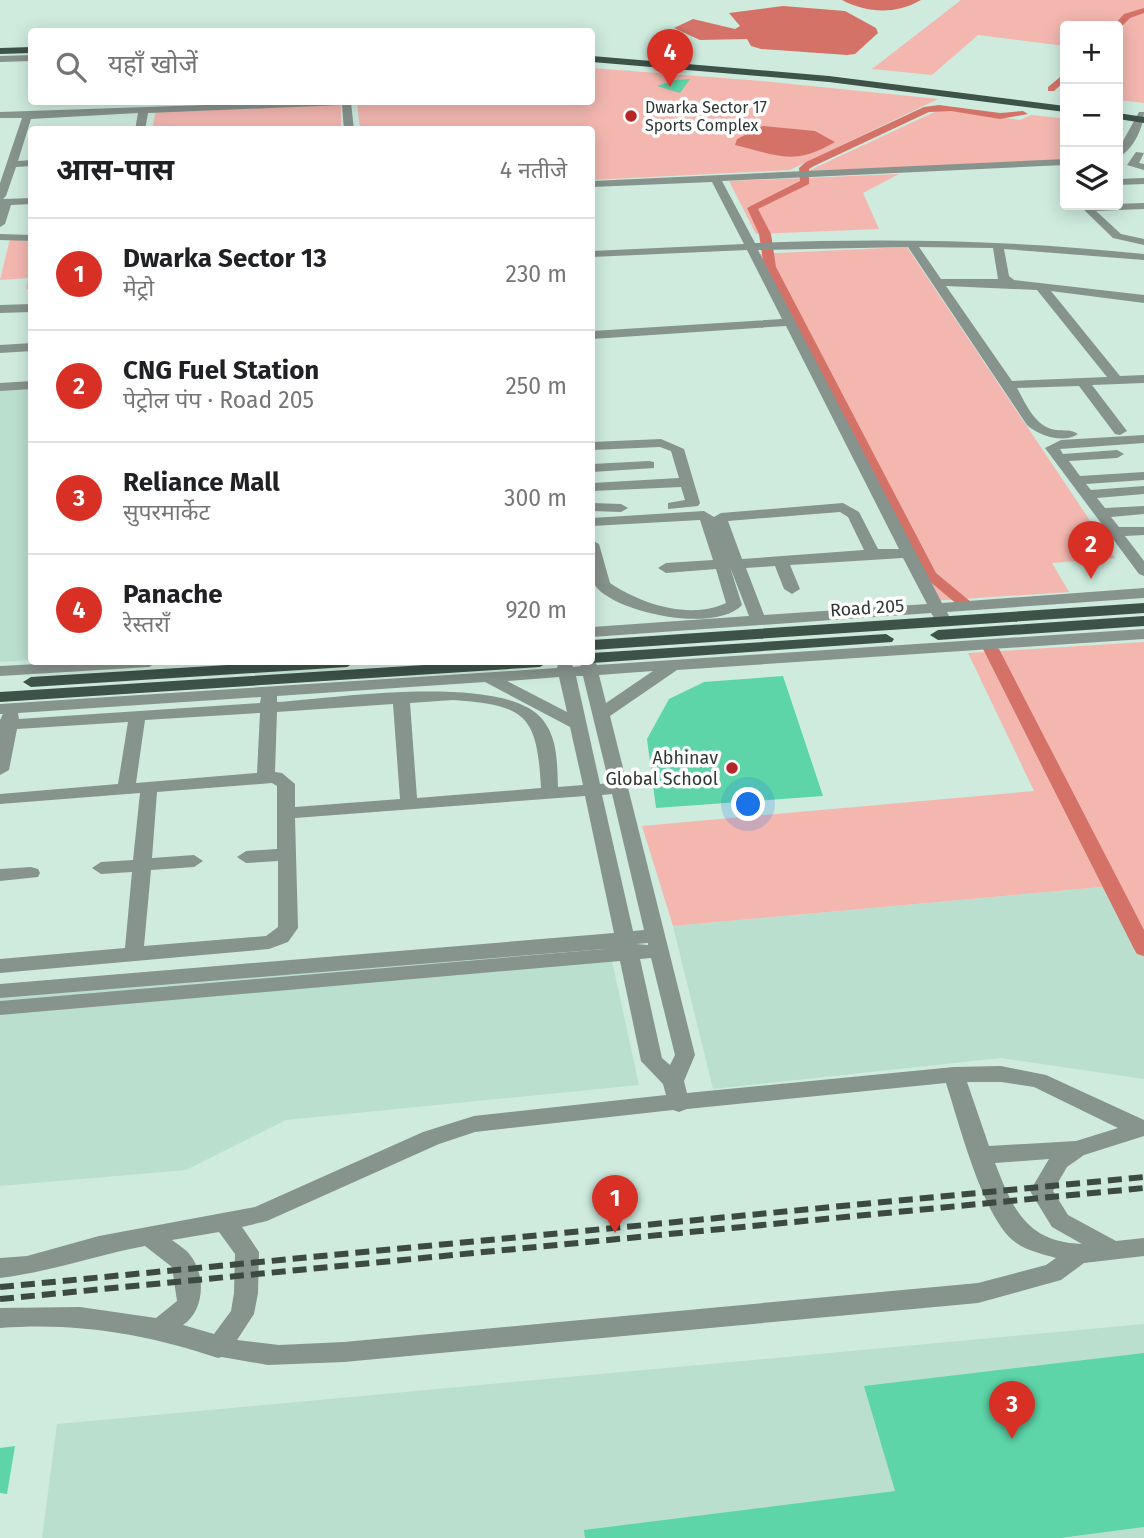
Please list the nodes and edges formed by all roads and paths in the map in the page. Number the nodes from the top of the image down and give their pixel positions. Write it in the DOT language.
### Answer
graph roads {
  1 [pos="28,48"];
  2 [pos="0,49"];
  3 [pos="595,57"];
  4 [pos="595,57"];
  5 [pos="28,58"];
  6 [pos="0,59"];
  7 [pos="1060,102"];
  8 [pos="246,105"];
  9 [pos="346,105"];
  10 [pos="69,107"];
  11 [pos="1060,107"];
  12 [pos="145,110"];
  13 [pos="1123,111"];
  14 [pos="32,115"];
  15 [pos="0,116"];
  16 [pos="1123,116"];
  17 [pos="1142,117"];
  18 [pos="141,126"];
  19 [pos="349,126"];
  20 [pos="1131,133"];
  21 [pos="1144,134"];
  22 [pos="20,137"];
  23 [pos="28,137"];
  24 [pos="1123,151"];
  25 [pos="1143,152"];
  26 [pos="1060,162"];
  27 [pos="28,163"];
  28 [pos="11,164"];
  29 [pos="1144,167"];
  30 [pos="716,179"];
  31 [pos="1144,181"];
  32 [pos="1123,182"];
  33 [pos="595,184"];
  34 [pos="28,196"];
  35 [pos="2,199"];
  36 [pos="28,205"];
  37 [pos="1144,206"];
  38 [pos="1123,208"];
  39 [pos="1088,210"];
  40 [pos="1144,216"];
  41 [pos="0,224"];
  42 [pos="0,237"];
  43 [pos="28,238"];
  44 [pos="784,242"];
  45 [pos="910,242"];
  46 [pos="1144,242"];
  47 [pos="752,243"];
  48 [pos="998,244"];
  49 [pos="595,247"];
  50 [pos="1144,251"];
  51 [pos="595,254"];
  52 [pos="1144,257"];
  53 [pos="937,282"];
  54 [pos="1011,282"];
  55 [pos="1041,287"];
  56 [pos="1144,299"];
  57 [pos="28,308"];
  58 [pos="0,309"];
  59 [pos="790,322"];
  60 [pos="595,335"];
  61 [pos="28,347"];
  62 [pos="0,349"];
  63 [pos="1144,379"];
  64 [pos="1116,380"];
  65 [pos="1083,382"];
  66 [pos="28,385"];
  67 [pos="1009,385"];
  68 [pos="0,387"];
  69 [pos="1144,430"];
  70 [pos="1120,431"];
  71 [pos="1144,439"];
  72 [pos="642,444"];
  73 [pos="595,446"];
  74 [pos="1117,454"];
  75 [pos="1058,457"];
  76 [pos="649,465"];
  77 [pos="595,468"];
  78 [pos="1144,476"];
  79 [pos="1075,480"];
  80 [pos="687,482"];
  81 [pos="654,484"];
  82 [pos="595,487"];
  83 [pos="1144,490"];
  84 [pos="1086,495"];
  85 [pos="595,507"];
  86 [pos="1144,510"];
  87 [pos="1100,513"];
  88 [pos="595,522"];
  89 [pos="1144,531"];
  90 [pos="1114,533"];
  91 [pos="908,553"];
  92 [pos="1137,554"];
  93 [pos="595,555"];
  94 [pos="873,555"];
  95 [pos="780,561"];
  96 [pos="729,564"];
  97 [pos="666,568"];
  98 [pos="1144,571"];
  99 [pos="792,589"];
  100 [pos="1144,593"];
  101 [pos="936,607"];
  102 [pos="1144,608"];
  103 [pos="758,620"];
  104 [pos="1144,621"];
  105 [pos="944,622"];
  106 [pos="595,632"];
  107 [pos="1144,634"];
  108 [pos="595,645"];
  109 [pos="595,664"];
  110 [pos="595,664"];
  111 [pos="122,665"];
  112 [pos="236,665"];
  113 [pos="507,665"];
  114 [pos="590,665"];
  115 [pos="671,666"];
  116 [pos="565,667"];
  117 [pos="87,669"];
  118 [pos="0,671"];
  119 [pos="490,678"];
  120 [pos="0,685"];
  121 [pos="401,699"];
  122 [pos="269,700"];
  123 [pos="6,710"];
  124 [pos="600,715"];
  125 [pos="137,716"];
  126 [pos="577,724"];
  127 [pos="0,770"];
  128 [pos="265,778"];
  129 [pos="149,787"];
  130 [pos="617,788"];
  131 [pos="126,789"];
  132 [pos="591,790"];
  133 [pos="550,793"];
  134 [pos="0,799"];
  135 [pos="409,804"];
  136 [pos="286,813"];
  137 [pos="287,854"];
  138 [pos="247,857"];
  139 [pos="194,861"];
  140 [pos="142,865"];
  141 [pos="101,868"];
  142 [pos="31,873"];
  143 [pos="0,875"];
  144 [pos="656,943"];
  145 [pos="626,946"];
  146 [pos="134,953"];
  147 [pos="0,966"];
  148 [pos="0,992"];
  149 [pos="0,1008"];
  150 [pos="954,1075"];
  151 [pos="673,1081"];
  152 [pos="679,1104"];
  153 [pos="1142,1128"];
  154 [pos="1076,1149"];
  155 [pos="982,1155"];
  156 [pos="226,1223"];
  157 [pos="151,1237"];
  158 [pos="1144,1247"];
  159 [pos="1113,1250"];
  160 [pos="1079,1254"];
  161 [pos="0,1268"];
  162 [pos="0,1318"];
  163 [pos="159,1329"];
  164 [pos="218,1348"];
  1 -- 2 [label="main road"];
  3 -- 7 [label="main road"];
  4 -- 11 [label="main road"];
  5 -- 6 [label="street"];
  8 -- 12 [label="street"];
  9 -- 19 [label="street"];
  10 -- 12 [label="street"];
  10 -- 14 [label="street"];
  12 -- 18 [label="street"];
  13 -- 17 [label="main road"];
  14 -- 15 [label="street"];
  14 -- 22 [label="street"];
  16 -- 17 [label="main road"];
  17 -- 20 [label="street"];
  20 -- 21 [label="street"];
  20 -- 24 [label="street"];
  22 -- 23 [label="street"];
  22 -- 28 [label="street"];
  25 -- 29 [label="street"];
  26 -- 30 [label="street"];
  27 -- 28 [label="street"];
  28 -- 35 [label="street"];
  30 -- 33 [label="street"];
  30 -- 47 [label="street"];
  31 -- 32 [label="street"];
  34 -- 35 [label="street"];
  35 -- 36 [label="street"];
  35 -- 41 [label="street"];
  37 -- 38 [label="street"];
  39 -- 40 [label="street"];
  39 -- 46 [label="street"];
  42 -- 43 [label="street"];
  44 -- 45 [label="street"];
  44 -- 47 [label="street"];
  44 -- 50 [label="street"];
  45 -- 48 [label="street"];
  45 -- 53 [label="street"];
  47 -- 49 [label="street"];
  47 -- 51 [label="street"];
  47 -- 59 [label="street"];
  48 -- 52 [label="street"];
  48 -- 54 [label="street"];
  53 -- 54 [label="street"];
  53 -- 67 [label="street"];
  54 -- 55 [label="street"];
  55 -- 56 [label="street"];
  55 -- 64 [label="street"];
  57 -- 58 [label="street"];
  59 -- 60 [label="street"];
  59 -- 91 [label="street"];
  61 -- 62 [label="street"];
  63 -- 64 [label="street"];
  64 -- 65 [label="street"];
  65 -- 67 [label="street"];
  65 -- 70 [label="street"];
  66 -- 68 [label="street"];
  67 -- 70 [label="street"];
  69 -- 70 [label="street"];
  71 -- 75 [label="street"];
  72 -- 73 [label="street"];
  72 -- 76 [label="street"];
  72 -- 80 [label="street"];
  74 -- 75 [label="street"];
  75 -- 79 [label="street"];
  76 -- 77 [label="street"];
  76 -- 81 [label="street"];
  78 -- 79 [label="street"];
  79 -- 84 [label="street"];
  80 -- 81 [label="street"];
  80 -- 85 [label="street"];
  81 -- 82 [label="street"];
  83 -- 84 [label="street"];
  84 -- 87 [label="street"];
  86 -- 87 [label="street"];
  87 -- 90 [label="street"];
  88 -- 96 [label="street"];
  89 -- 90 [label="street"];
  90 -- 92 [label="street"];
  91 -- 94 [label="street"];
  91 -- 101 [label="street"];
  92 -- 98 [label="street"];
  93 -- 96 [label="street"];
  94 -- 95 [label="street"];
  94 -- 96 [label="street"];
  95 -- 96 [label="street"];
  95 -- 99 [label="street"];
  96 -- 97 [label="street"];
  96 -- 103 [label="street"];
  100 -- 101 [label="street"];
  101 -- 103 [label="street"];
  101 -- 105 [label="street"];
  102 -- 105 [label="main road, Road 205"];
  103 -- 106 [label="street"];
  104 -- 109 [label="main road, Road 205"];
  105 -- 108 [label="main road, Road 205"];
  107 -- 115 [label="street"];
  110 -- 115 [label="street"];
  111 -- 117 [label="street"];
  112 -- 117 [label="main road"];
  113 -- 123 [label="main road"];
  114 -- 124 [label="street"];
  115 -- 124 [label="street"];
  116 -- 119 [label="street"];
  116 -- 126 [label="street"];
  117 -- 118 [label="street"];
  117 -- 120 [label="main road"];
  119 -- 122 [label="street"];
  119 -- 126 [label="street"];
  121 -- 122 [label="street"];
  121 -- 133 [label="street"];
  121 -- 135 [label="street"];
  122 -- 123 [label="street"];
  122 -- 125 [label="street"];
  122 -- 128 [label="street"];
  123 -- 125 [label="street"];
  123 -- 127 [label="street"];
  124 -- 130 [label="street"];
  125 -- 131 [label="street"];
  126 -- 132 [label="street"];
  128 -- 129 [label="street"];
  128 -- 136 [label="street"];
  129 -- 131 [label="street"];
  129 -- 140 [label="street"];
  130 -- 132 [label="street"];
  130 -- 144 [label="street"];
  131 -- 134 [label="street"];
  132 -- 133 [label="street"];
  132 -- 145 [label="street"];
  133 -- 135 [label="street"];
  135 -- 136 [label="street"];
  136 -- 137 [label="street"];
  137 -- 138 [label="street"];
  137 -- 146 [label="street"];
  139 -- 140 [label="street"];
  140 -- 141 [label="street"];
  140 -- 146 [label="street"];
  142 -- 143 [label="street"];
  144 -- 145 [label="street"];
  144 -- 151 [label="street"];
  145 -- 148 [label="street"];
  145 -- 149 [label="street"];
  145 -- 151 [label="street"];
  146 -- 147 [label="street"];
  150 -- 152 [label="street"];
  150 -- 153 [label="street"];
  150 -- 155 [label="street"];
  151 -- 152 [label="street"];
  152 -- 156 [label="street"];
  153 -- 154 [label="street"];
  154 -- 155 [label="street"];
  154 -- 159 [label="street"];
  155 -- 160 [label="street"];
  156 -- 157 [label="street"];
  156 -- 164 [label="street"];
  157 -- 161 [label="street"];
  157 -- 163 [label="street"];
  158 -- 159 [label="street"];
  159 -- 160 [label="street"];
  160 -- 164 [label="street"];
  162 -- 163 [label="street"];
  163 -- 164 [label="street"];
}
